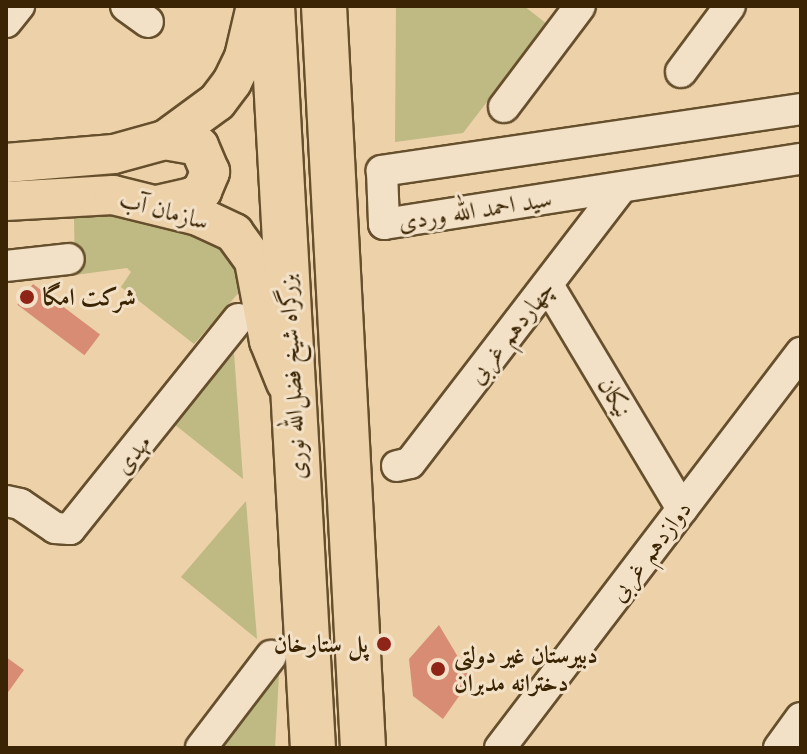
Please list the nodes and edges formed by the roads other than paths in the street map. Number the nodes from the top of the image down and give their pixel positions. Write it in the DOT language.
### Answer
graph roads {
  1 [pos="19,6"];
  2 [pos="256,6"];
  3 [pos="272,6"];
  4 [pos="324,6"];
  5 [pos="580,6"];
  6 [pos="730,6"];
  7 [pos="6,22"];
  8 [pos="681,72"];
  9 [pos="504,107"];
  10 [pos="801,109"];
  11 [pos="165,140"];
  12 [pos="559,145"];
  13 [pos="801,159"];
  14 [pos="6,163"];
  15 [pos="620,189"];
  16 [pos="569,196"];
  17 [pos="6,201"];
  18 [pos="157,205"];
  19 [pos="69,259"];
  20 [pos="6,266"];
  21 [pos="548,285"];
  22 [pos="238,319"];
  23 [pos="801,353"];
  24 [pos="294,402"];
  25 [pos="397,466"];
  26 [pos="6,501"];
  27 [pos="682,509"];
  28 [pos="271,656"];
  29 [pos="801,718"];
  30 [pos="201,748"];
  31 [pos="313,748"];
  32 [pos="363,748"];
  33 [pos="500,748"];
  34 [pos="779,748"];
  1 -- 7 [label="street"];
  2 -- 11 [label="main road, سازمان آب"];
  3 -- 24 [label="highway, بزرگراه شیخ فضل‌الله نوری"];
  4 -- 32 [label="highway"];
  5 -- 9 [label="street"];
  6 -- 8 [label="street"];
  10 -- 12 [label="street, سید احمد الله وردی"];
  11 -- 14 [label="main road, سازمان آب"];
  11 -- 18 [label="main road"];
  12 -- 16 [label="street"];
  12 -- 16 [label="street, سید احمد الله وردی"];
  13 -- 15 [label="street, سید احمد الله وردی"];
  15 -- 16 [label="street, سید احمد الله وردی"];
  15 -- 21 [label="street, چهاردهم غربی"];
  17 -- 18 [label="main road, سازمان آب"];
  18 -- 24 [label="main road, سازمان آب"];
  19 -- 20 [label="street"];
  21 -- 25 [label="street, چهاردهم غربی"];
  21 -- 27 [label="street, نیکان"];
  22 -- 26 [label="street, مهدی"];
  23 -- 27 [label="street, دوازدهم غربی"];
  24 -- 31 [label="highway, بزرگراه شیخ فضل‌الله نوری"];
  27 -- 33 [label="street, دوازدهم غربی"];
  28 -- 30 [label="street"];
  29 -- 34 [label="street"];
}
